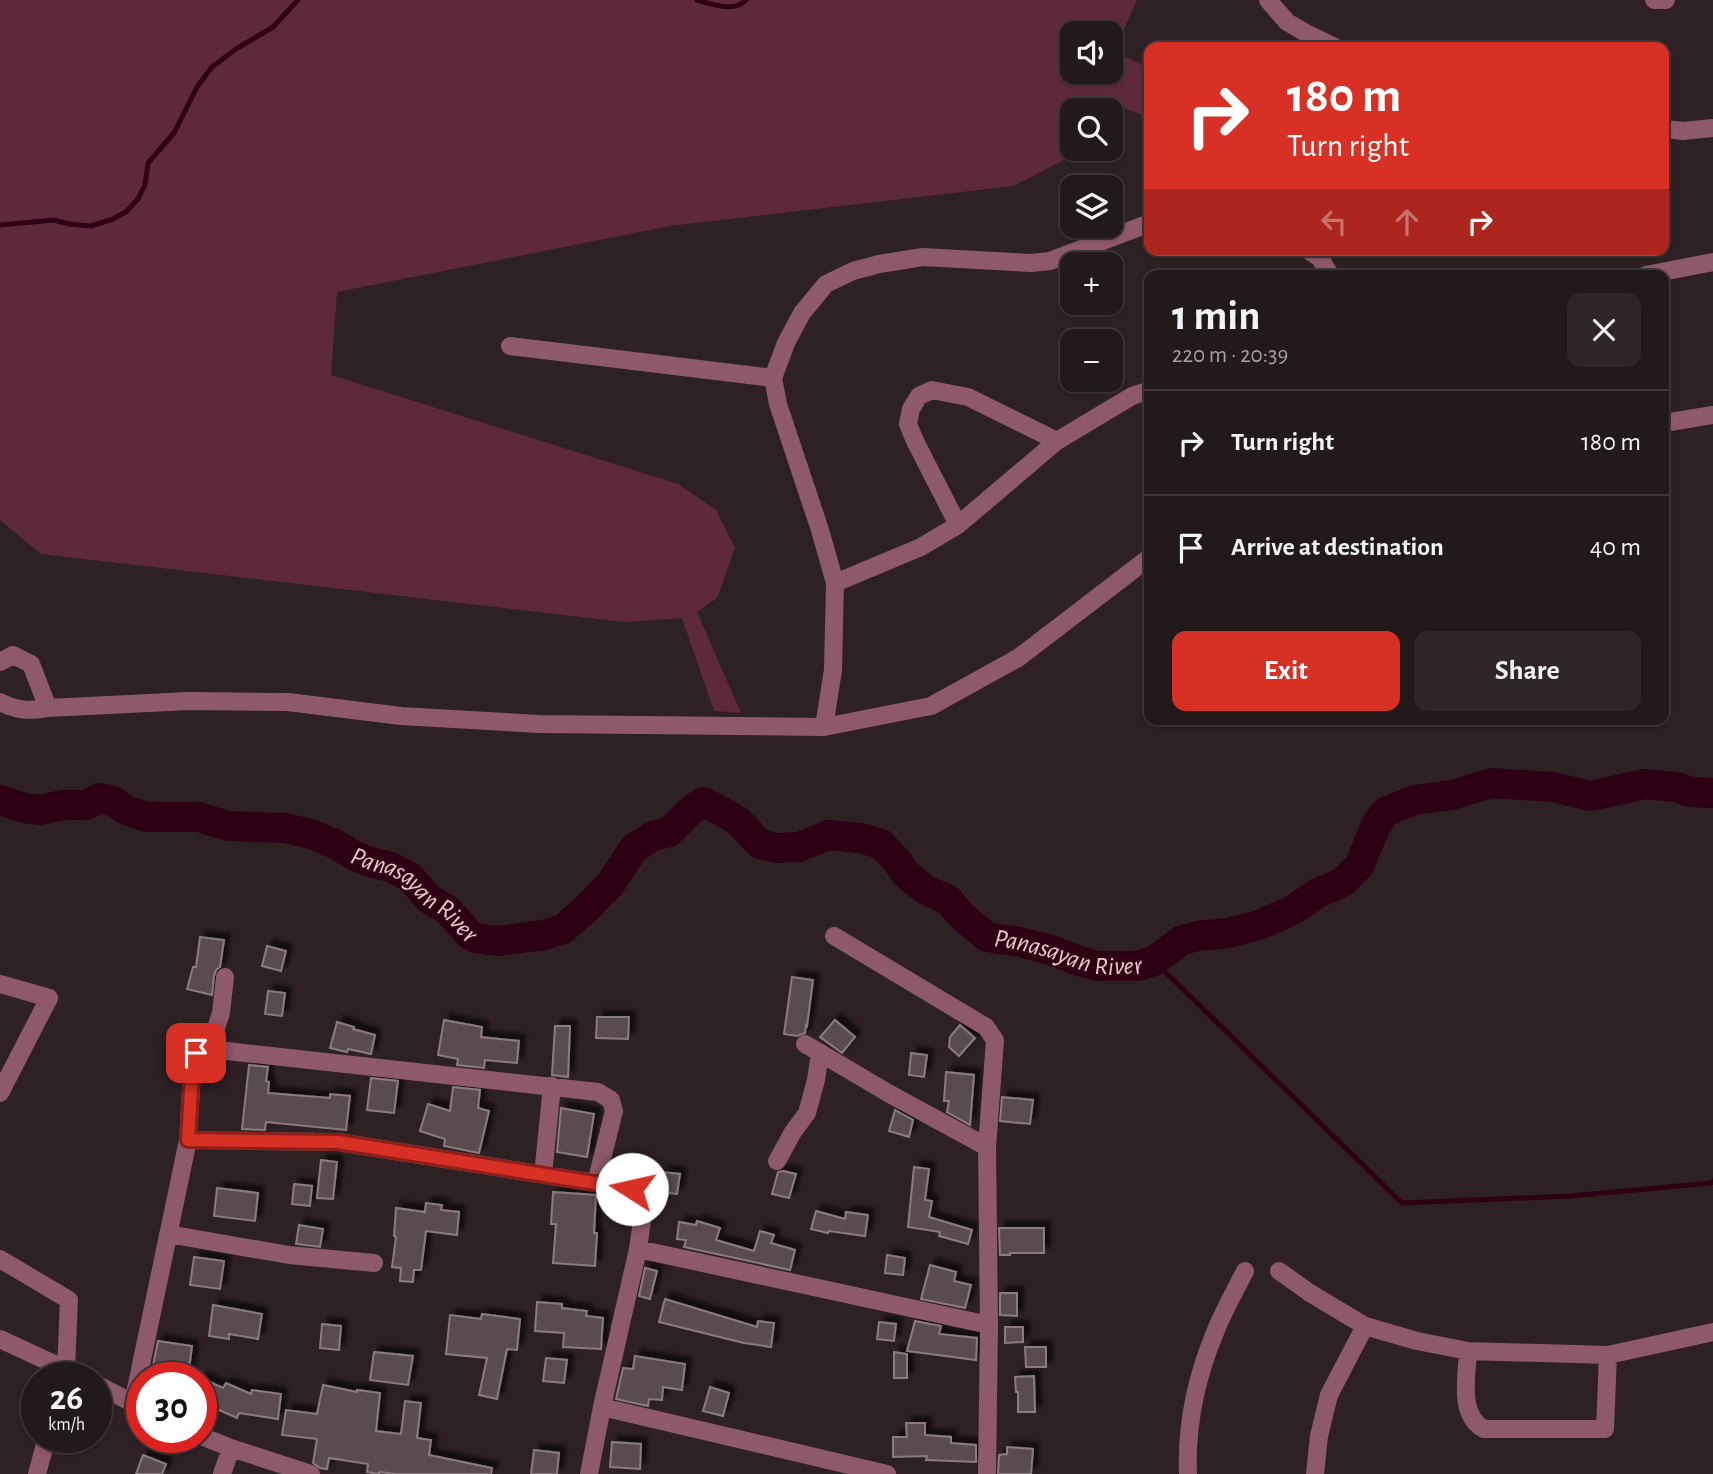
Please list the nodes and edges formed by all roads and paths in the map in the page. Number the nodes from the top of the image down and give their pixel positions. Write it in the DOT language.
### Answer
graph roads {
  1 [pos="1268,0"];
  2 [pos="1654,0"];
  3 [pos="1666,0"];
  4 [pos="1325,42"];
  5 [pos="1713,128"];
  6 [pos="1669,130"];
  7 [pos="1144,224"];
  8 [pos="1713,262"];
  9 [pos="1669,271"];
  10 [pos="510,346"];
  11 [pos="773,379"];
  12 [pos="1144,392"];
  13 [pos="1713,415"];
  14 [pos="1669,423"];
  15 [pos="1057,441"];
  16 [pos="958,525"];
  17 [pos="1144,563"];
  18 [pos="835,583"];
  19 [pos="0,662"];
  20 [pos="0,702"];
  21 [pos="48,708"];
  22 [pos="824,727"];
  23 [pos="834,936"];
  24 [pos="225,977"];
  25 [pos="0,984"];
  26 [pos="209,1049"];
  27 [pos="552,1086"];
  28 [pos="0,1093"];
  29 [pos="188,1140"];
  30 [pos="987,1147"];
  31 [pos="776,1161"];
  32 [pos="544,1175"];
  33 [pos="596,1183"];
  34 [pos="167,1234"];
  35 [pos="638,1250"];
  36 [pos="0,1259"];
  37 [pos="374,1264"];
  38 [pos="1279,1270"];
  39 [pos="1245,1271"];
  40 [pos="989,1325"];
  41 [pos="1365,1326"];
  42 [pos="1713,1332"];
  43 [pos="0,1339"];
  44 [pos="1468,1351"];
  45 [pos="1608,1355"];
  46 [pos="45,1362"];
  47 [pos="71,1362"];
  48 [pos="145,1362"];
  49 [pos="602,1406"];
  50 [pos="217,1442"];
  51 [pos="231,1448"];
  52 [pos="43,1453"];
  53 [pos="37,1474"];
  54 [pos="222,1474"];
  55 [pos="311,1474"];
  56 [pos="589,1474"];
  57 [pos="887,1474"];
  58 [pos="987,1474"];
  59 [pos="1188,1474"];
  60 [pos="1315,1474"];
  1 -- 4 [label="street"];
  2 -- 3 [label="street"];
  5 -- 6 [label="street"];
  7 -- 11 [label="street"];
  8 -- 9 [label="street"];
  10 -- 11 [label="street"];
  11 -- 18 [label="street"];
  12 -- 15 [label="street"];
  13 -- 14 [label="street"];
  15 -- 16 [label="street"];
  15 -- 16 [label="street"];
  16 -- 18 [label="street"];
  17 -- 22 [label="street"];
  18 -- 22 [label="street"];
  19 -- 21 [label="street"];
  20 -- 21 [label="street"];
  21 -- 22 [label="street"];
  23 -- 30 [label="street"];
  24 -- 26 [label="street"];
  25 -- 28 [label="street"];
  26 -- 27 [label="street"];
  26 -- 29 [label="street"];
  27 -- 32 [label="street"];
  27 -- 33 [label="street"];
  29 -- 32 [label="street"];
  29 -- 34 [label="street"];
  30 -- 31 [label="street"];
  30 -- 40 [label="street"];
  32 -- 33 [label="street"];
  33 -- 35 [label="street"];
  34 -- 37 [label="street"];
  34 -- 48 [label="street"];
  35 -- 40 [label="street"];
  35 -- 49 [label="street"];
  36 -- 47 [label="street"];
  38 -- 41 [label="street"];
  39 -- 59 [label="street"];
  40 -- 58 [label="street"];
  41 -- 44 [label="street"];
  41 -- 60 [label="street"];
  42 -- 45 [label="street"];
  43 -- 46 [label="street"];
  44 -- 45 [label="street"];
  44 -- 45 [label="street"];
  49 -- 56 [label="street"];
  49 -- 57 [label="street"];
  50 -- 51 [label="street"];
  51 -- 54 [label="street"];
  51 -- 55 [label="street"];
  52 -- 53 [label="street"];
}
